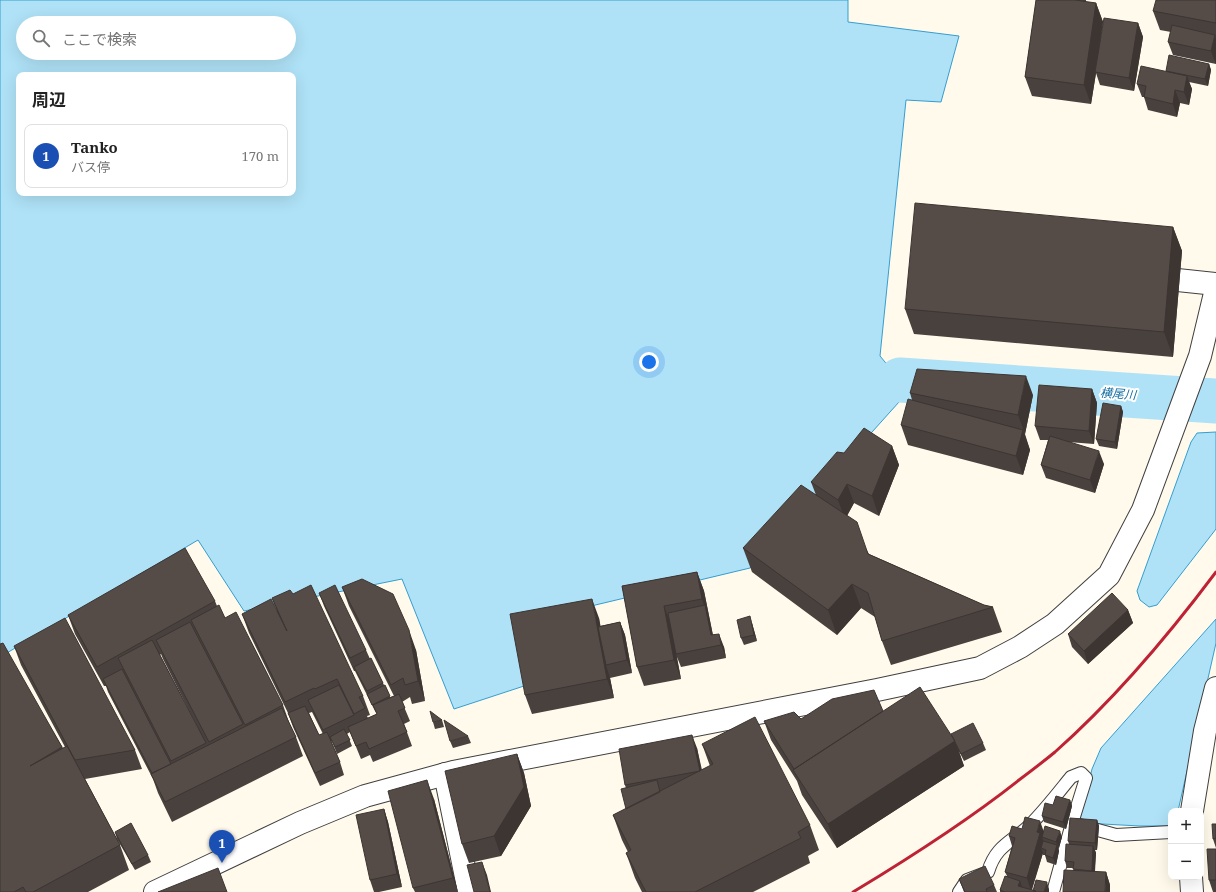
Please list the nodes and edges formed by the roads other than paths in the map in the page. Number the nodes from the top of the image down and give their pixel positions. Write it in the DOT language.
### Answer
graph roads {
  1 [pos="1130,275"];
  2 [pos="1216,284"];
  3 [pos="1216,289"];
  4 [pos="1208,356"];
  5 [pos="1216,688"];
  6 [pos="445,774"];
  7 [pos="1192,808"];
  8 [pos="1072,823"];
  9 [pos="1168,832"];
  10 [pos="1191,880"];
  11 [pos="155,892"];
  12 [pos="469,892"];
  13 [pos="959,892"];
  14 [pos="1053,892"];
  15 [pos="1192,892"];
  1 -- 2 [label="street"];
  3 -- 4 [label="street"];
  4 -- 6 [label="street"];
  5 -- 7 [label="street"];
  6 -- 11 [label="street"];
  6 -- 12 [label="street"];
  8 -- 9 [label="lane"];
  8 -- 13 [label="lane"];
  8 -- 14 [label="lane"];
  10 -- 15 [label="street"];
}
